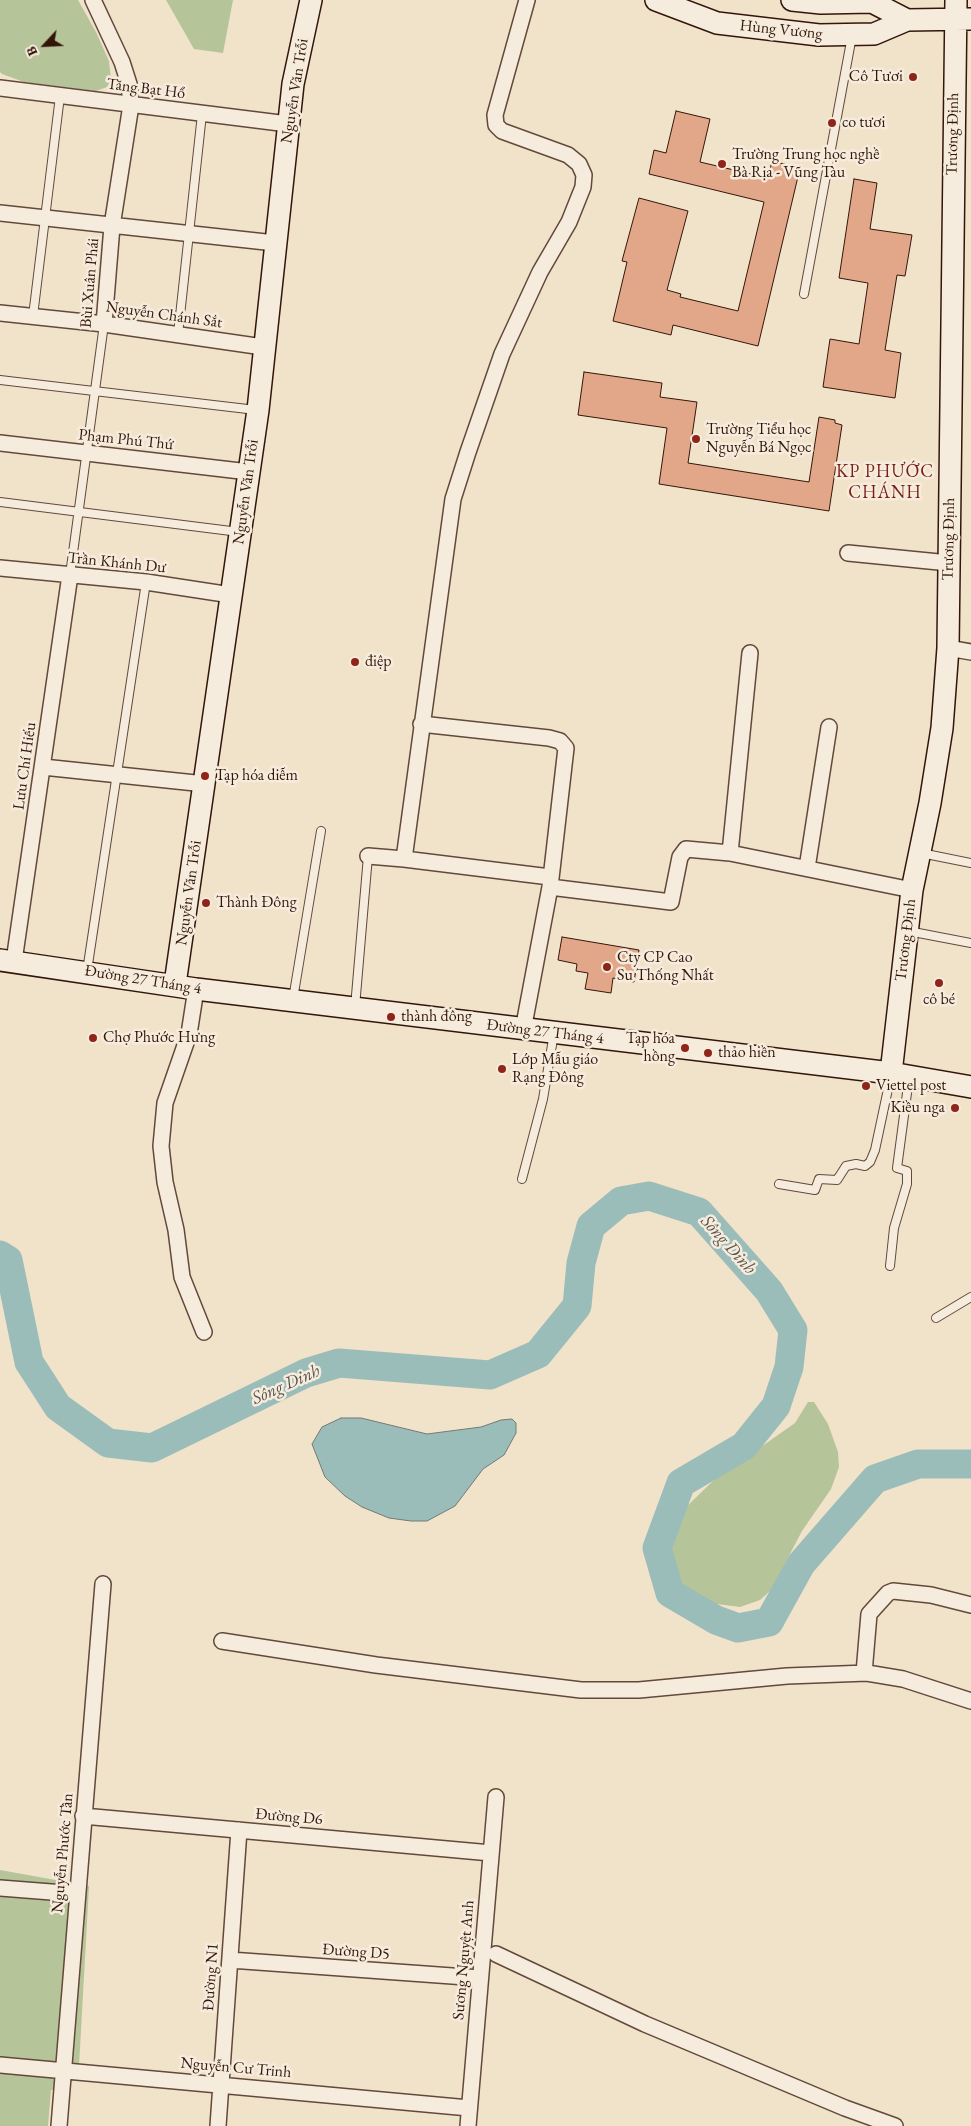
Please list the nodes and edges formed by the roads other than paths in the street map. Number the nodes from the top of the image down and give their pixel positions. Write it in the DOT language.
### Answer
graph roads {
  1 [pos="93,0"];
  2 [pos="311,0"];
  3 [pos="527,0"];
  4 [pos="656,0"];
  5 [pos="792,0"];
  6 [pos="960,13"];
  7 [pos="907,20"];
  8 [pos="852,35"];
  9 [pos="0,88"];
  10 [pos="60,96"];
  11 [pos="131,105"];
  12 [pos="202,114"];
  13 [pos="288,124"];
  14 [pos="0,213"];
  15 [pos="45,218"];
  16 [pos="112,226"];
  17 [pos="189,234"];
  18 [pos="275,243"];
  19 [pos="804,294"];
  20 [pos="0,313"];
  21 [pos="33,316"];
  22 [pos="104,324"];
  23 [pos="178,334"];
  24 [pos="263,347"];
  25 [pos="0,380"];
  26 [pos="96,392"];
  27 [pos="258,410"];
  28 [pos="0,443"];
  29 [pos="88,453"];
  30 [pos="249,472"];
  31 [pos="0,502"];
  32 [pos="80,512"];
  33 [pos="240,533"];
  34 [pos="848,553"];
  35 [pos="949,563"];
  36 [pos="0,568"];
  37 [pos="70,576"];
  38 [pos="146,582"];
  39 [pos="231,595"];
  40 [pos="948,648"];
  41 [pos="971,652"];
  42 [pos="750,653"];
  43 [pos="421,724"];
  44 [pos="829,727"];
  45 [pos="43,767"];
  46 [pos="117,774"];
  47 [pos="205,784"];
  48 [pos="321,831"];
  49 [pos="730,853"];
  50 [pos="920,853"];
  51 [pos="368,856"];
  52 [pos="404,859"];
  53 [pos="971,863"];
  54 [pos="808,868"];
  55 [pos="550,882"];
  56 [pos="912,890"];
  57 [pos="906,931"];
  58 [pos="971,943"];
  59 [pos="7,960"];
  60 [pos="87,971"];
  61 [pos="175,984"];
  62 [pos="196,989"];
  63 [pos="293,999"];
  64 [pos="355,1008"];
  65 [pos="523,1030"];
  66 [pos="554,1033"];
  67 [pos="900,1075"];
  68 [pos="971,1087"];
  69 [pos="522,1179"];
  70 [pos="779,1184"];
  71 [pos="890,1266"];
  72 [pos="971,1297"];
  73 [pos="936,1318"];
  74 [pos="204,1332"];
  75 [pos="103,1584"];
  76 [pos="971,1605"];
  77 [pos="222,1641"];
  78 [pos="864,1673"];
  79 [pos="971,1701"];
  80 [pos="496,1797"];
  81 [pos="84,1816"];
  82 [pos="239,1830"];
  83 [pos="491,1853"];
  84 [pos="0,1888"];
  85 [pos="77,1894"];
  86 [pos="496,1954"];
  87 [pos="230,1960"];
  88 [pos="480,1978"];
  89 [pos="0,2065"];
  90 [pos="63,2070"];
  91 [pos="221,2085"];
  92 [pos="469,2108"];
  93 [pos="58,2126"];
  94 [pos="218,2126"];
  95 [pos="468,2126"];
  96 [pos="895,2126"];
  1 -- 11 [label="street, Bùi Xuân Phái"];
  2 -- 13 [label="street, Nguyễn Văn Trỗi"];
  3 -- 43 [label="street"];
  4 -- 8 [label="street, Hùng Vương"];
  5 -- 7 [label="street, Hùng Vương"];
  6 -- 7 [label="street, Hùng Vương"];
  6 -- 35 [label="street, Trương Định"];
  7 -- 8 [label="street, Hùng Vương"];
  8 -- 19 [label="lane"];
  9 -- 10 [label="street, Tăng Bạt Hổ"];
  10 -- 11 [label="street, Tăng Bạt Hổ"];
  10 -- 15 [label="lane"];
  11 -- 12 [label="street, Tăng Bạt Hổ"];
  11 -- 16 [label="street, Bùi Xuân Phái"];
  12 -- 13 [label="street, Tăng Bạt Hổ"];
  12 -- 17 [label="lane"];
  13 -- 18 [label="street, Nguyễn Văn Trỗi"];
  14 -- 15 [label="street"];
  15 -- 16 [label="street"];
  15 -- 21 [label="lane"];
  16 -- 17 [label="street"];
  16 -- 22 [label="street, Bùi Xuân Phái"];
  17 -- 18 [label="street"];
  17 -- 23 [label="lane"];
  18 -- 24 [label="street, Nguyễn Văn Trỗi"];
  20 -- 21 [label="street, Nguyễn Chánh Sắt"];
  21 -- 22 [label="street, Nguyễn Chánh Sắt"];
  22 -- 23 [label="street, Nguyễn Chánh Sắt"];
  22 -- 26 [label="lane, Bùi Xuân Phái"];
  23 -- 24 [label="street, Nguyễn Chánh Sắt"];
  24 -- 27 [label="street, Nguyễn Văn Trỗi"];
  25 -- 26 [label="lane"];
  26 -- 27 [label="lane"];
  26 -- 29 [label="lane, Bùi Xuân Phái"];
  27 -- 30 [label="street, Nguyễn Văn Trỗi"];
  28 -- 29 [label="street, Phạm Phú Thứ"];
  29 -- 30 [label="street, Phạm Phú Thứ"];
  29 -- 32 [label="lane, Bùi Xuân Phái"];
  30 -- 33 [label="street, Nguyễn Văn Trỗi"];
  31 -- 32 [label="lane"];
  32 -- 33 [label="lane"];
  32 -- 37 [label="lane, Bùi Xuân Phái"];
  33 -- 39 [label="street, Nguyễn Văn Trỗi"];
  34 -- 35 [label="street"];
  35 -- 40 [label="street, Trương Định"];
  36 -- 37 [label="street, Trần Khánh Dư"];
  37 -- 38 [label="street, Trần Khánh Dư"];
  37 -- 45 [label="street, Lưu Chí Hiếu"];
  38 -- 39 [label="street, Trần Khánh Dư"];
  38 -- 46 [label="lane"];
  39 -- 47 [label="street, Nguyễn Văn Trỗi"];
  40 -- 41 [label="street"];
  40 -- 50 [label="street, Trương Định"];
  42 -- 49 [label="street"];
  43 -- 52 [label="street"];
  43 -- 55 [label="street"];
  44 -- 54 [label="street"];
  45 -- 46 [label="street"];
  45 -- 59 [label="street, Lưu Chí Hiếu"];
  46 -- 47 [label="street"];
  46 -- 60 [label="lane"];
  47 -- 61 [label="street, Nguyễn Văn Trỗi"];
  48 -- 63 [label="lane"];
  49 -- 54 [label="street"];
  49 -- 55 [label="street"];
  50 -- 53 [label="lane"];
  50 -- 56 [label="street, Trương Định"];
  51 -- 52 [label="street"];
  51 -- 64 [label="lane"];
  52 -- 55 [label="street"];
  54 -- 56 [label="street"];
  55 -- 65 [label="street"];
  56 -- 57 [label="street, Trương Định"];
  57 -- 58 [label="lane"];
  57 -- 67 [label="street, Trương Định"];
  59 -- 60 [label="street, Đường 27 Tháng 4"];
  60 -- 61 [label="street, Đường 27 Tháng 4"];
  61 -- 62 [label="street, Đường 27 Tháng 4"];
  62 -- 63 [label="street, Đường 27 Tháng 4"];
  62 -- 74 [label="street"];
  63 -- 64 [label="street, Đường 27 Tháng 4"];
  64 -- 65 [label="street, Đường 27 Tháng 4"];
  65 -- 66 [label="street, Đường 27 Tháng 4"];
  66 -- 67 [label="street, Đường 27 Tháng 4"];
  66 -- 69 [label="lane"];
  67 -- 68 [label="street, Đường 27 Tháng 4"];
  67 -- 70 [label="lane"];
  67 -- 71 [label="lane"];
  72 -- 73 [label="lane"];
  75 -- 81 [label="street, Nguyễn Phước Tần"];
  76 -- 78 [label="street"];
  77 -- 78 [label="street"];
  78 -- 79 [label="street"];
  80 -- 83 [label="street, Sương Nguyệt Anh"];
  81 -- 82 [label="street, Đường D6"];
  81 -- 85 [label="street, Nguyễn Phước Tần"];
  82 -- 83 [label="street, Đường D6"];
  82 -- 87 [label="street, Đường N1"];
  83 -- 88 [label="street, Sương Nguyệt Anh"];
  84 -- 85 [label="street"];
  85 -- 90 [label="street, Nguyễn Phước Tần"];
  86 -- 96 [label="street"];
  87 -- 88 [label="street, Đường D5"];
  87 -- 91 [label="street, Đường N1"];
  88 -- 92 [label="street, Sương Nguyệt Anh"];
  89 -- 90 [label="street, Nguyễn Cư Trinh"];
  90 -- 91 [label="street, Nguyễn Cư Trinh"];
  90 -- 93 [label="street, Nguyễn Phước Tần"];
  91 -- 92 [label="street, Nguyễn Cư Trinh"];
  91 -- 94 [label="street, Đường N1"];
  92 -- 95 [label="street, Sương Nguyệt Anh"];
}
